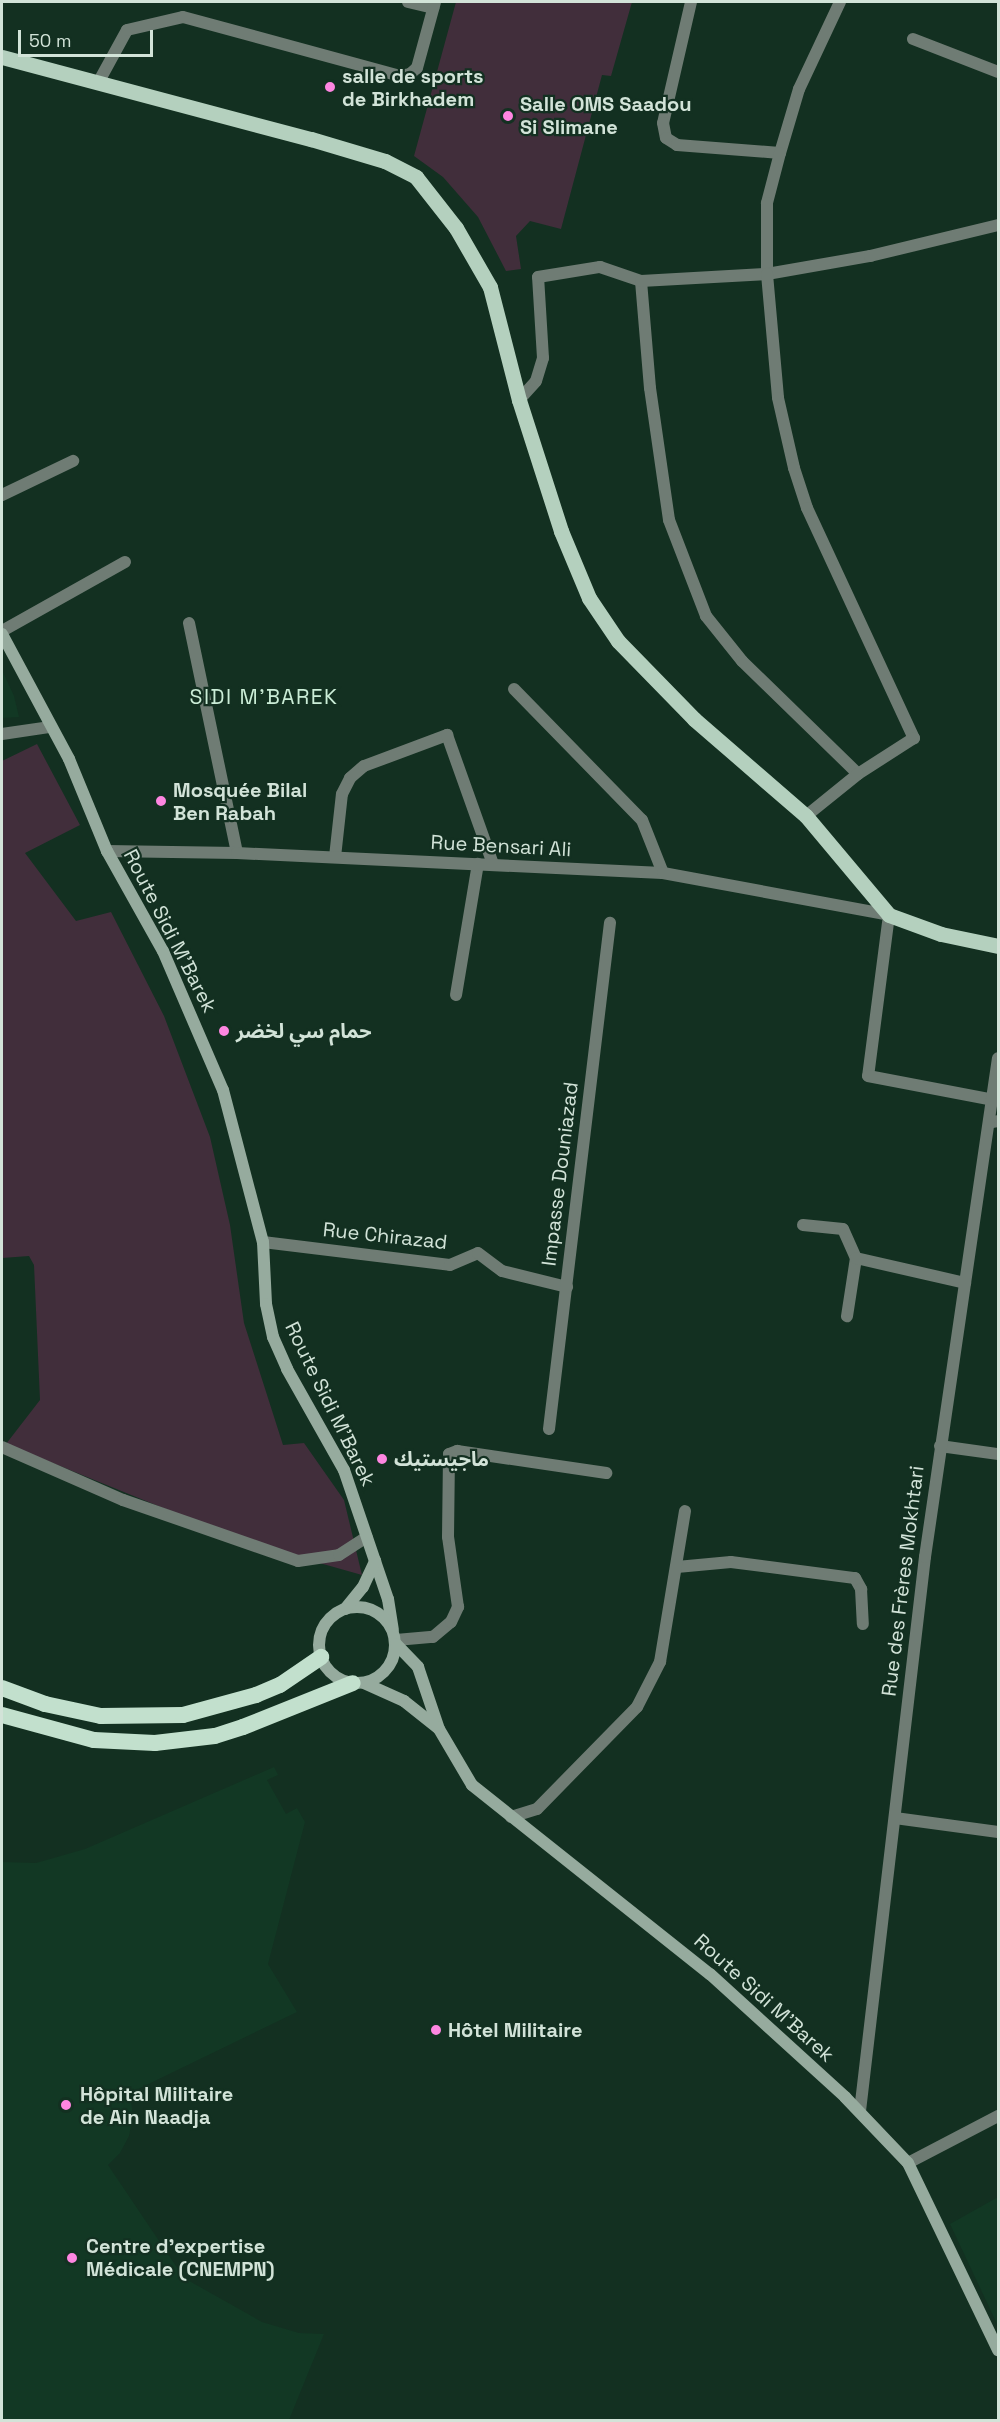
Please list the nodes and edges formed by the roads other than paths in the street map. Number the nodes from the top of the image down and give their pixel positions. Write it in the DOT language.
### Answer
graph roads {
  1 [pos="408,2"];
  2 [pos="691,2"];
  3 [pos="840,2"];
  4 [pos="434,5"];
  5 [pos="913,39"];
  6 [pos="2,57"];
  7 [pos="999,72"];
  8 [pos="99,83"];
  9 [pos="780,153"];
  10 [pos="999,225"];
  11 [pos="767,274"];
  12 [pos="641,281"];
  13 [pos="519,400"];
  14 [pos="73,461"];
  15 [pos="2,495"];
  16 [pos="125,562"];
  17 [pos="189,623"];
  18 [pos="2,632"];
  19 [pos="514,689"];
  20 [pos="50,727"];
  21 [pos="2,734"];
  22 [pos="858,774"];
  23 [pos="806,816"];
  24 [pos="107,851"];
  25 [pos="237,853"];
  26 [pos="335,857"];
  27 [pos="478,864"];
  28 [pos="493,864"];
  29 [pos="663,873"];
  30 [pos="889,915"];
  31 [pos="610,923"];
  32 [pos="999,946"];
  33 [pos="456,995"];
  34 [pos="999,1058"];
  35 [pos="994,1100"];
  36 [pos="995,1121"];
  37 [pos="803,1225"];
  38 [pos="263,1242"];
  39 [pos="856,1258"];
  40 [pos="965,1283"];
  41 [pos="567,1287"];
  42 [pos="847,1316"];
  43 [pos="549,1429"];
  44 [pos="940,1446"];
  45 [pos="2,1447"];
  46 [pos="999,1454"];
  47 [pos="606,1473"];
  48 [pos="685,1511"];
  49 [pos="367,1537"];
  50 [pos="375,1561"];
  51 [pos="677,1567"];
  52 [pos="345,1608"];
  53 [pos="863,1624"];
  54 [pos="395,1638"];
  55 [pos="321,1657"];
  56 [pos="359,1683"];
  57 [pos="2,1688"];
  58 [pos="2,1715"];
  59 [pos="439,1729"];
  60 [pos="511,1817"];
  61 [pos="895,1818"];
  62 [pos="999,1832"];
  63 [pos="860,2111"];
  64 [pos="999,2116"];
  65 [pos="908,2163"];
  66 [pos="999,2350"];
  1 -- 4 [label="street"];
  2 -- 9 [label="street"];
  3 -- 9 [label="street"];
  4 -- 8 [label="street"];
  5 -- 7 [label="street"];
  6 -- 8 [label="main road"];
  8 -- 13 [label="main road"];
  9 -- 11 [label="street"];
  10 -- 11 [label="street"];
  11 -- 12 [label="street"];
  11 -- 22 [label="street"];
  12 -- 13 [label="street"];
  12 -- 22 [label="street"];
  13 -- 23 [label="main road"];
  14 -- 15 [label="street"];
  16 -- 18 [label="street"];
  17 -- 25 [label="street"];
  18 -- 20 [label="main road, Route Sidi M'Barek"];
  19 -- 29 [label="street"];
  20 -- 21 [label="street"];
  20 -- 24 [label="main road, Route Sidi M'Barek"];
  22 -- 23 [label="street"];
  23 -- 30 [label="main road"];
  24 -- 25 [label="street, Rue Bensari Ali"];
  24 -- 38 [label="main road, Route Sidi M'Barek"];
  25 -- 26 [label="street, Rue Bensari Ali"];
  26 -- 27 [label="street, Rue Bensari Ali"];
  26 -- 28 [label="street"];
  27 -- 28 [label="street, Rue Bensari Ali"];
  27 -- 33 [label="street"];
  28 -- 29 [label="street, Rue Bensari Ali"];
  29 -- 30 [label="street, Rue Bensari Ali"];
  30 -- 32 [label="main road"];
  30 -- 35 [label="street"];
  31 -- 41 [label="street, Impasse Douniazad"];
  34 -- 35 [label="street, Rue des Frères Mokhtari"];
  35 -- 36 [label="street, Rue des Frères Mokhtari"];
  36 -- 40 [label="street, Rue des Frères Mokhtari"];
  37 -- 39 [label="street"];
  38 -- 41 [label="street, Rue Chirazad"];
  38 -- 49 [label="main road, Route Sidi M'Barek"];
  39 -- 40 [label="street"];
  39 -- 42 [label="street"];
  40 -- 44 [label="street, Rue des Frères Mokhtari"];
  41 -- 43 [label="street, Impasse Douniazad"];
  44 -- 46 [label="street"];
  44 -- 61 [label="street, Rue des Frères Mokhtari"];
  45 -- 49 [label="street"];
  47 -- 54 [label="street"];
  48 -- 51 [label="street"];
  49 -- 50 [label="main road, Route Sidi M'Barek"];
  50 -- 52 [label="main road"];
  50 -- 54 [label="main road, Route Sidi M'Barek"];
  51 -- 53 [label="street"];
  51 -- 60 [label="street"];
  52 -- 54 [label="main road"];
  52 -- 55 [label="main road"];
  54 -- 56 [label="main road"];
  54 -- 59 [label="main road, Route Sidi M'Barek"];
  55 -- 56 [label="main road"];
  55 -- 57 [label="highway"];
  56 -- 58 [label="highway"];
  56 -- 59 [label="main road, Route Sidi M'Barek"];
  59 -- 60 [label="main road, Route Sidi M'Barek"];
  60 -- 63 [label="main road, Route Sidi M'Barek"];
  61 -- 62 [label="street"];
  61 -- 63 [label="street, Rue des Frères Mokhtari"];
  63 -- 65 [label="main road, Route Sidi M'Barek"];
  64 -- 65 [label="street"];
  65 -- 66 [label="main road, Route Sidi M'Barek"];
}
